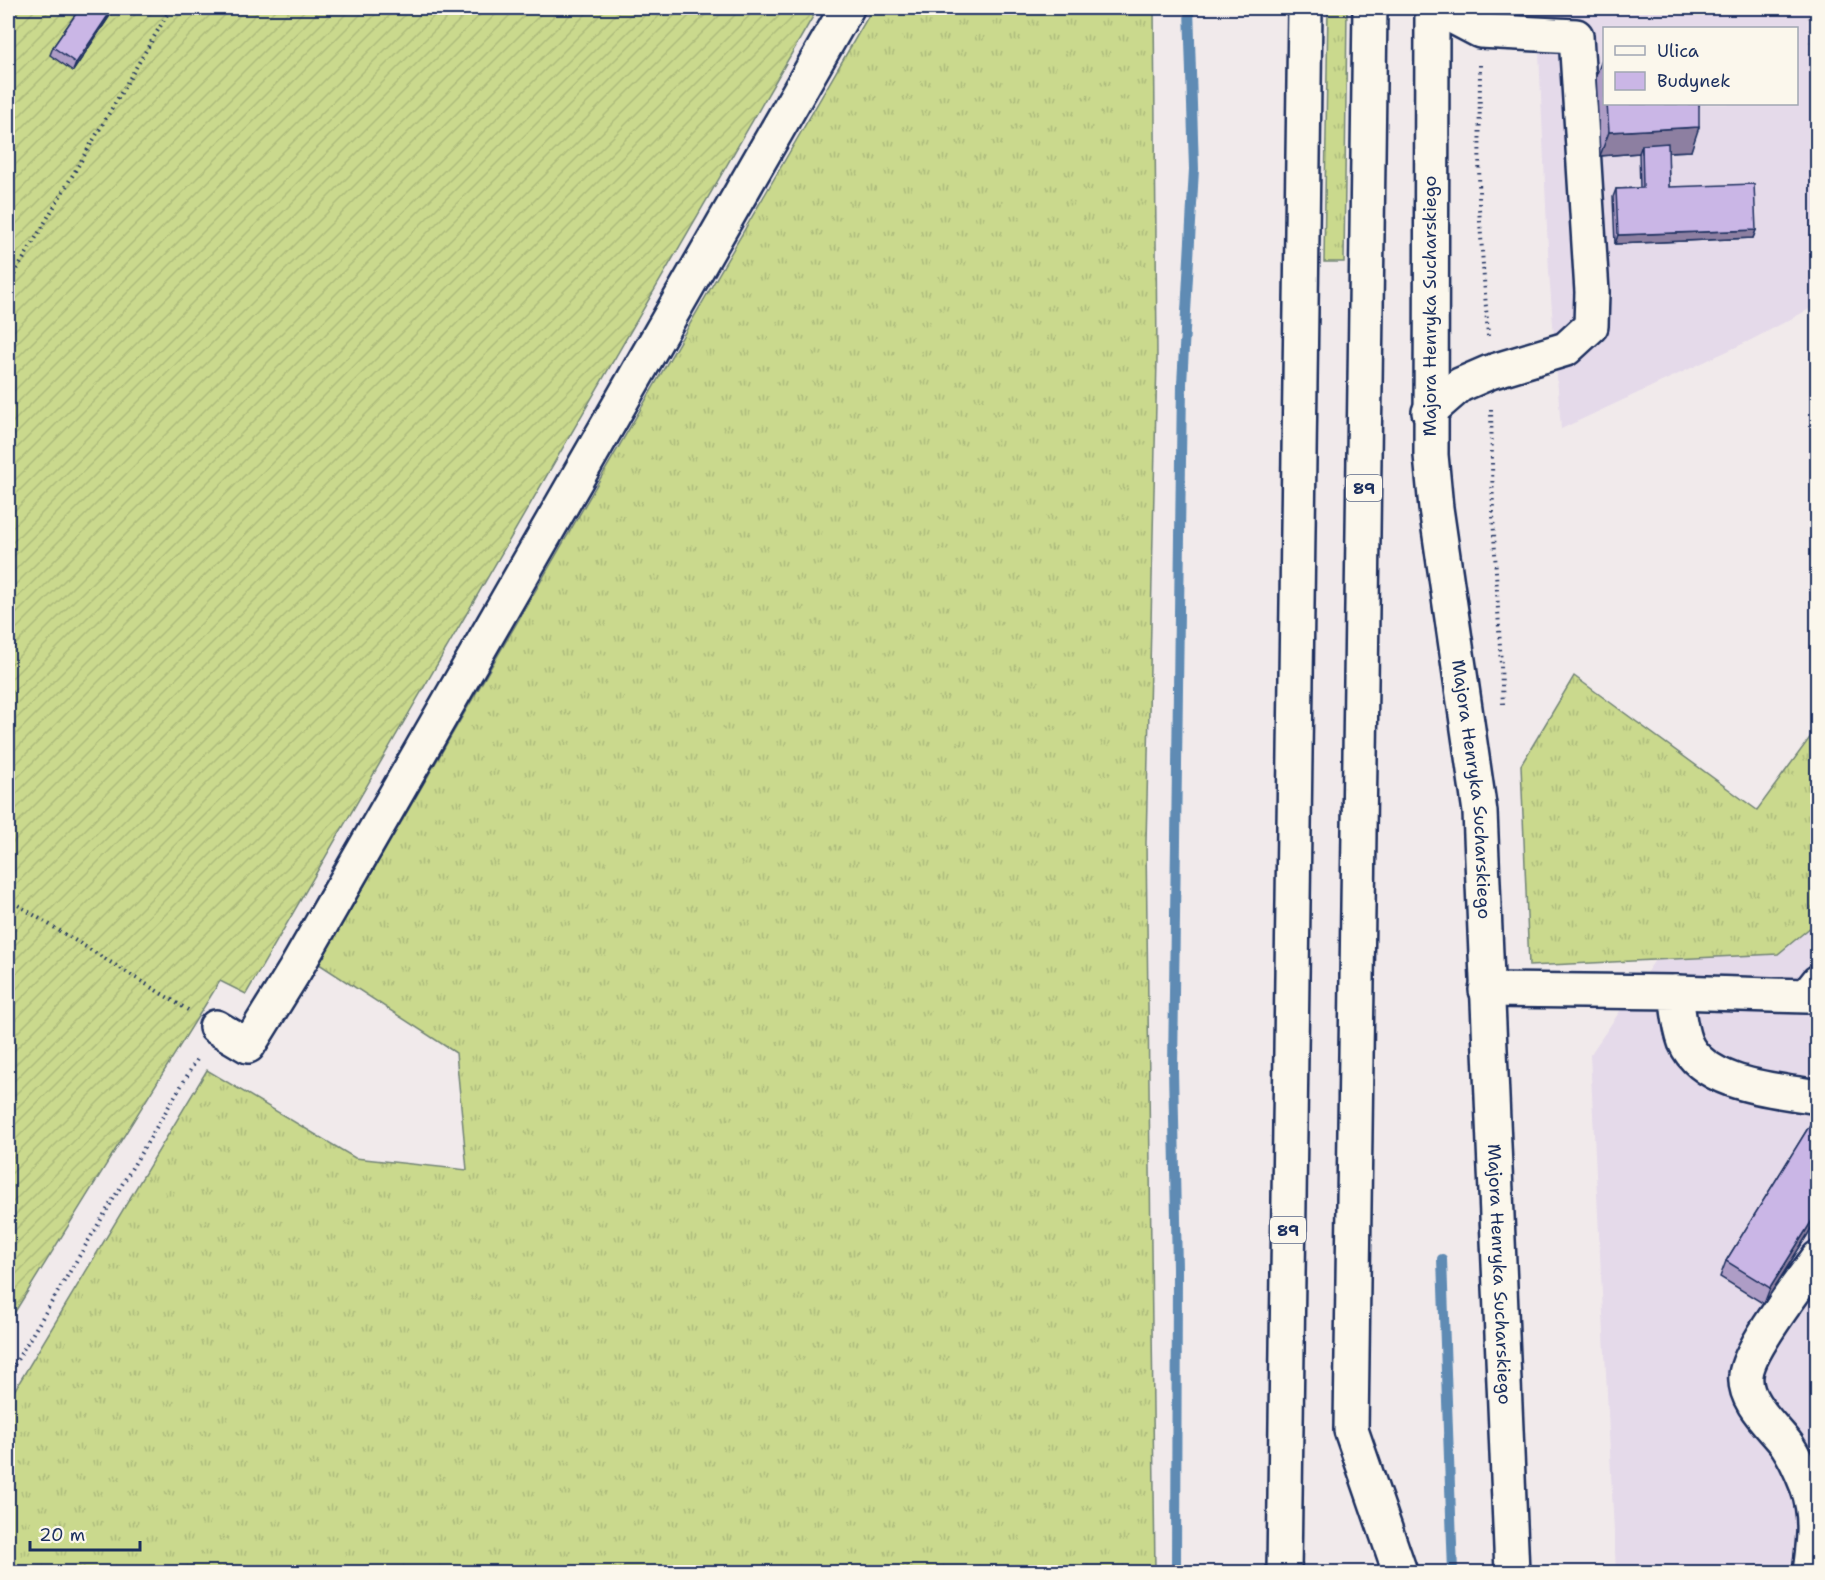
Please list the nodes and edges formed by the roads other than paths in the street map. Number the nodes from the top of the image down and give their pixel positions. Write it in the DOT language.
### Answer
graph roads {
  1 [pos="847,8"];
  2 [pos="1305,8"];
  3 [pos="1370,8"];
  4 [pos="1434,8"];
  5 [pos="1429,412"];
  6 [pos="1818,982"];
  7 [pos="1486,990"];
  8 [pos="1676,992"];
  9 [pos="216,1027"];
  10 [pos="1818,1097"];
  11 [pos="1818,1258"];
  12 [pos="1284,1572"];
  13 [pos="1400,1572"];
  14 [pos="1512,1572"];
  15 [pos="1810,1572"];
  1 -- 9 [label="main road"];
  2 -- 12 [label="main road, 89"];
  3 -- 13 [label="main road, 89"];
  4 -- 5 [label="main road, Majora Henryka Sucharskiego"];
  4 -- 5 [label="main road"];
  5 -- 7 [label="main road, Majora Henryka Sucharskiego"];
  6 -- 8 [label="main road"];
  7 -- 8 [label="main road"];
  7 -- 14 [label="main road, Majora Henryka Sucharskiego"];
  8 -- 10 [label="main road"];
  11 -- 15 [label="main road"];
}
